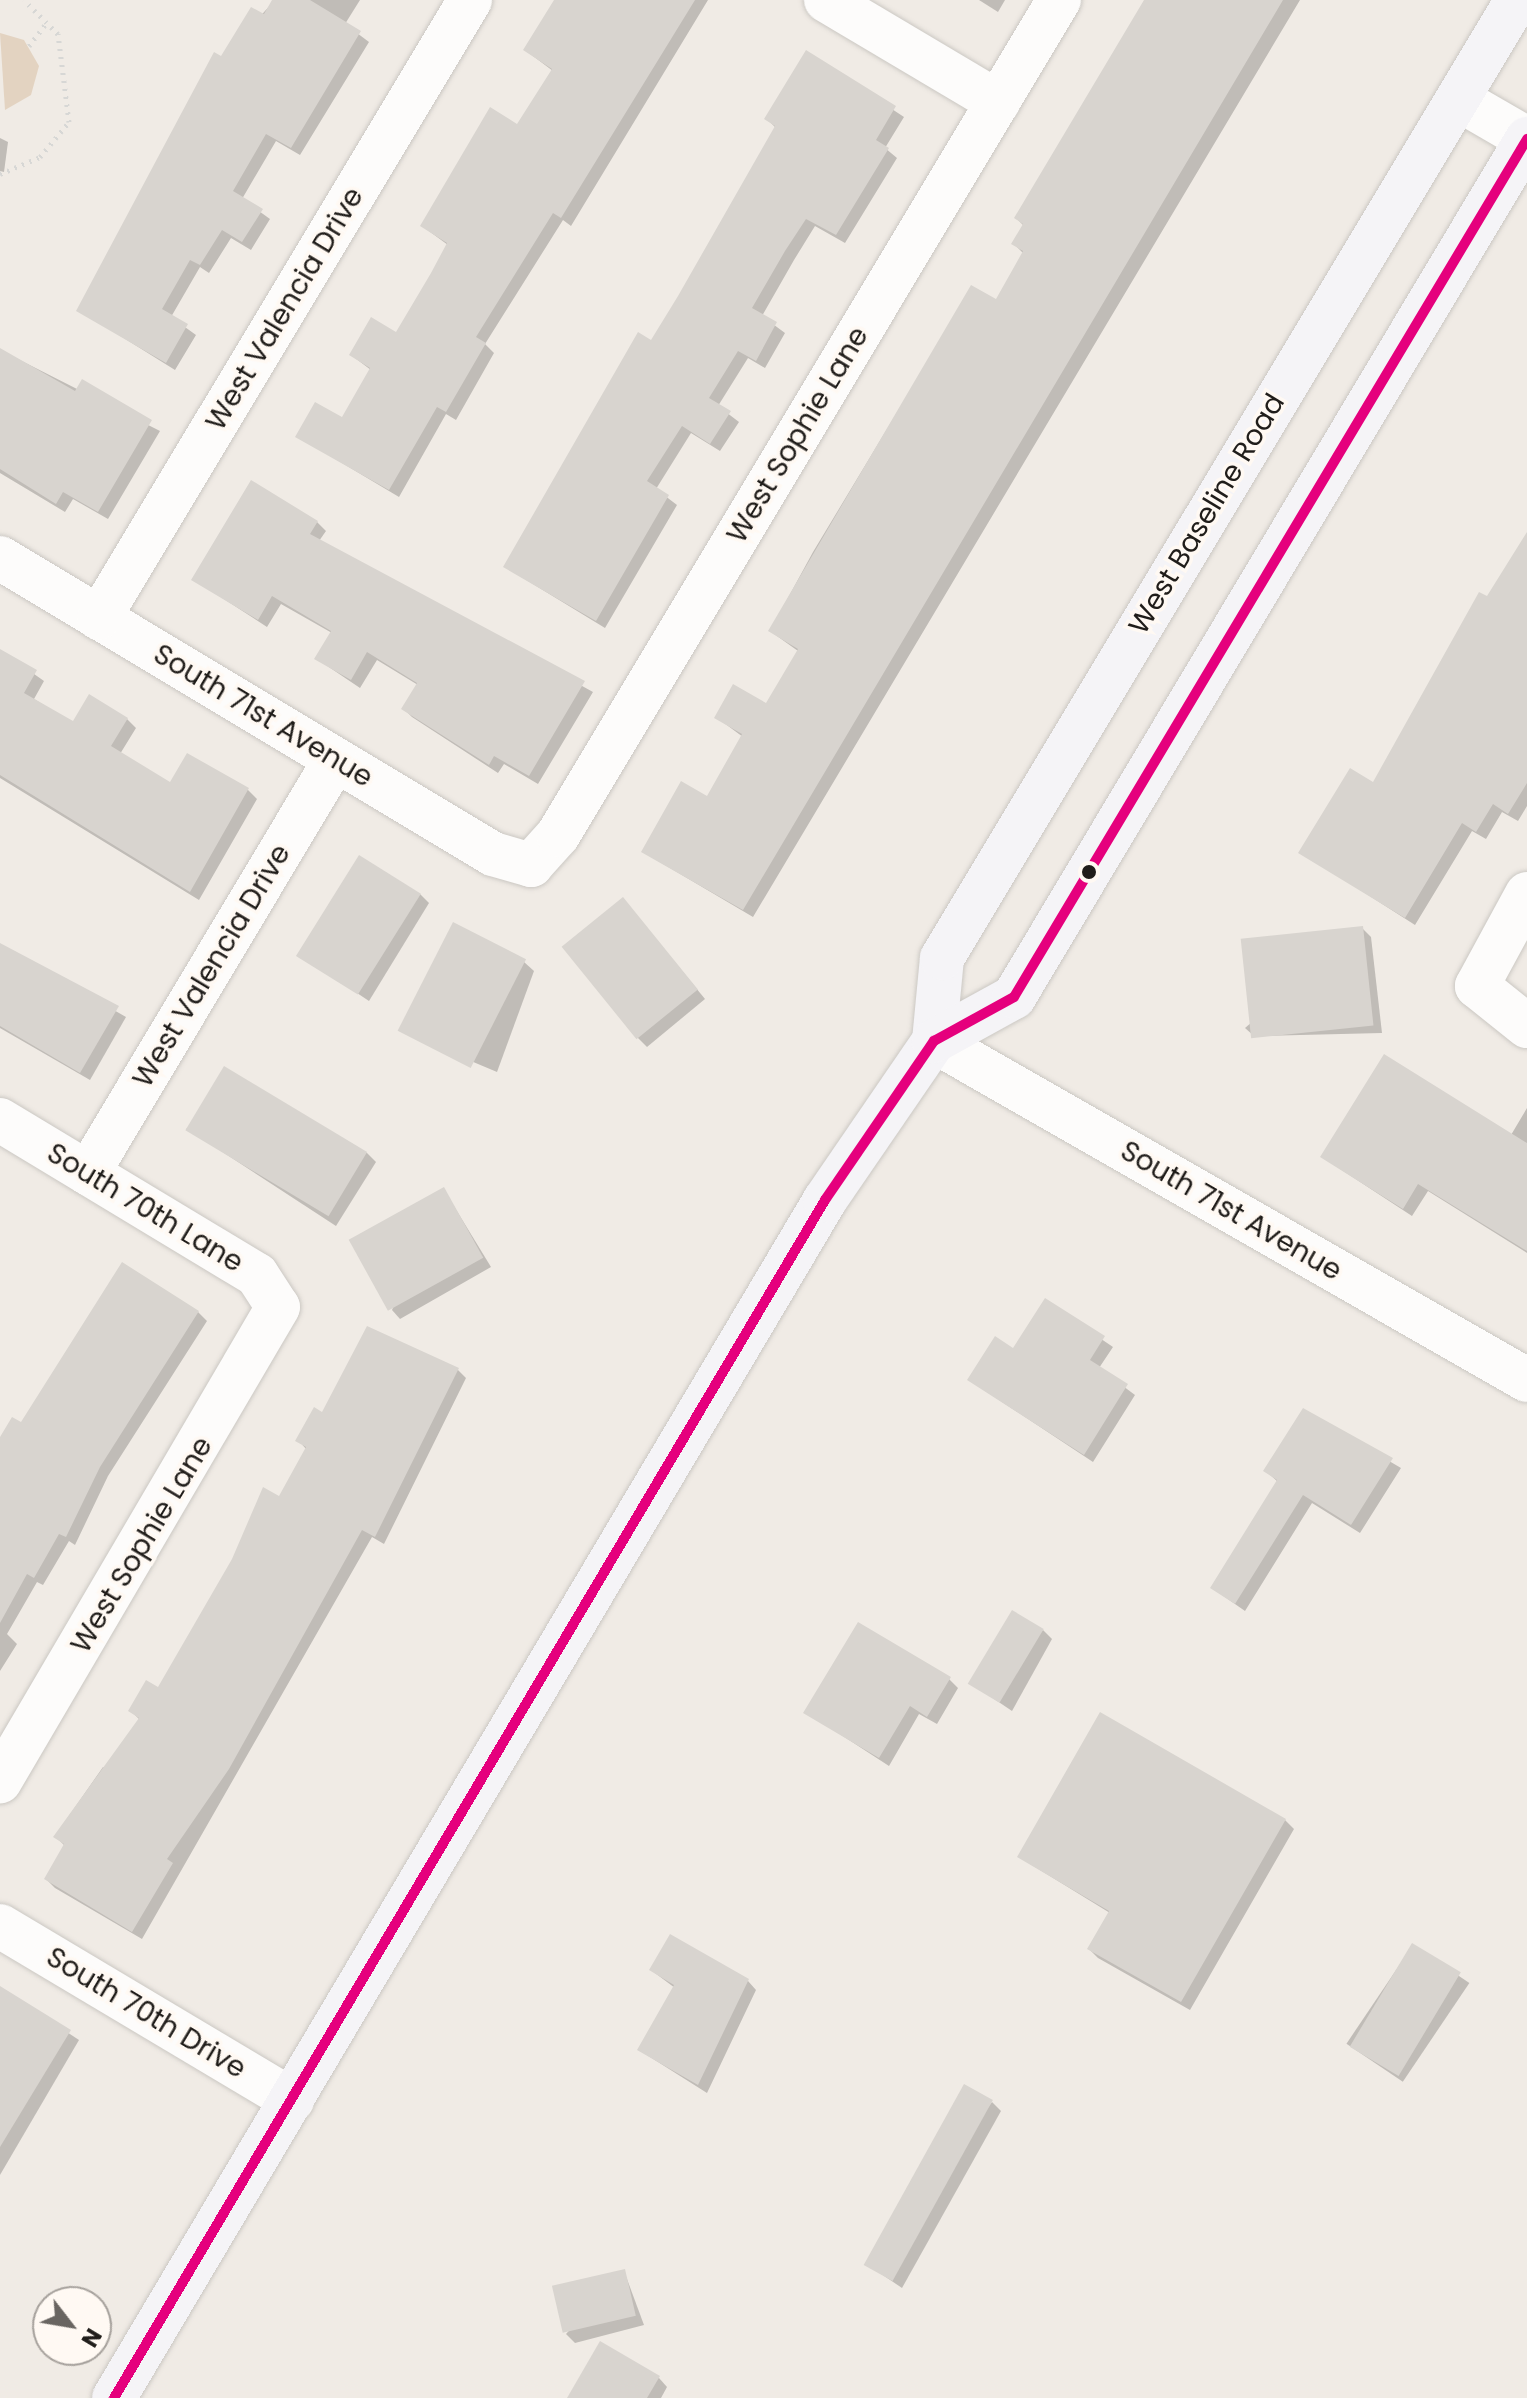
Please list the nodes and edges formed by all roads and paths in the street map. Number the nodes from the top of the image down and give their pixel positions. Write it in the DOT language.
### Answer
graph roads {
  1 [pos="24,0"];
  2 [pos="470,0"];
  3 [pos="826,0"];
  4 [pos="1059,0"];
  5 [pos="1517,0"];
  6 [pos="48,21"];
  7 [pos="29,46"];
  8 [pos="1458,99"];
  9 [pos="998,102"];
  10 [pos="1527,139"];
  11 [pos="0,174"];
  12 [pos="0,558"];
  13 [pos="99,618"];
  14 [pos="335,760"];
  15 [pos="531,865"];
  16 [pos="1527,894"];
  17 [pos="1527,1026"];
  18 [pos="934,1041"];
  19 [pos="0,1120"];
  20 [pos="88,1173"];
  21 [pos="278,1307"];
  22 [pos="1527,1380"];
  23 [pos="0,1781"];
  24 [pos="0,1926"];
  25 [pos="292,2100"];
  26 [pos="114,2398"];
  1 -- 6 [label="path"];
  2 -- 13 [label="street, West Valencia Drive"];
  3 -- 9 [label="street"];
  4 -- 9 [label="street, West Sophie Lane"];
  5 -- 8 [label="main road, West Baseline Road"];
  6 -- 7 [label="path"];
  6 -- 11 [label="path"];
  8 -- 10 [label="street"];
  8 -- 18 [label="main road, West Baseline Road"];
  9 -- 15 [label="street, West Sophie Lane"];
  10 -- 18 [label="main road, West Baseline Road"];
  12 -- 13 [label="street, South 71st Avenue"];
  13 -- 14 [label="street, South 71st Avenue"];
  14 -- 15 [label="street, South 71st Avenue"];
  14 -- 20 [label="street, West Valencia Drive"];
  16 -- 17 [label="street"];
  18 -- 22 [label="street, South 71st Avenue"];
  18 -- 25 [label="main road, West Baseline Road"];
  19 -- 20 [label="street, South 70th Lane"];
  20 -- 21 [label="street, South 70th Lane"];
  21 -- 23 [label="street, West Sophie Lane"];
  24 -- 25 [label="street, South 70th Drive"];
  25 -- 26 [label="main road, West Baseline Road"];
}
